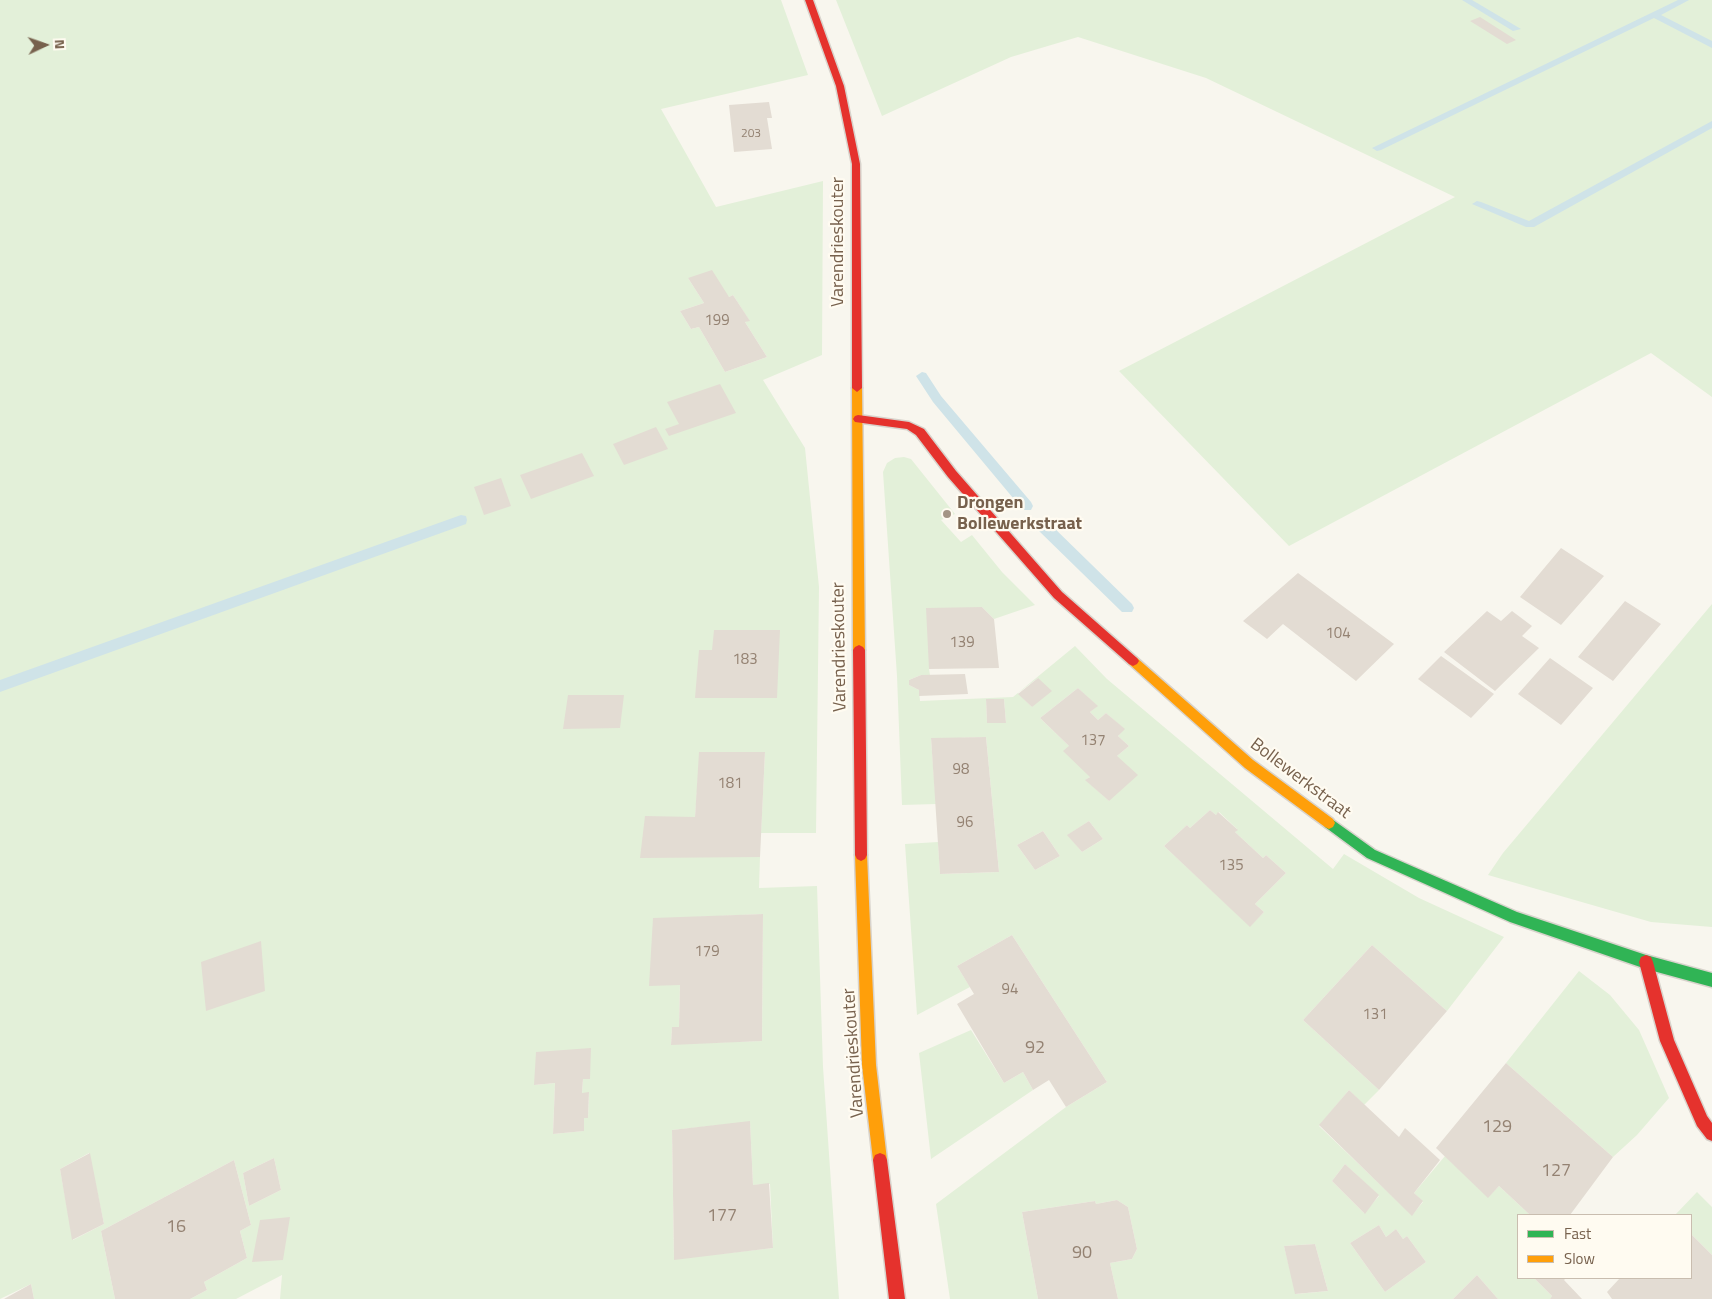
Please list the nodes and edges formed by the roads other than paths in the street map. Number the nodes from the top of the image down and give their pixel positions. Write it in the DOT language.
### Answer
graph roads {
  1 [pos="809,0"];
  2 [pos="858,419"];
  3 [pos="1646,962"];
  4 [pos="1712,980"];
  5 [pos="1712,1134"];
  6 [pos="897,1299"];
  1 -- 2 [label="street, Varendrieskouter"];
  2 -- 3 [label="street, Bollewerkstraat"];
  2 -- 6 [label="street, Varendrieskouter"];
  3 -- 4 [label="street, Bollewerkstraat"];
  3 -- 5 [label="street"];
}
